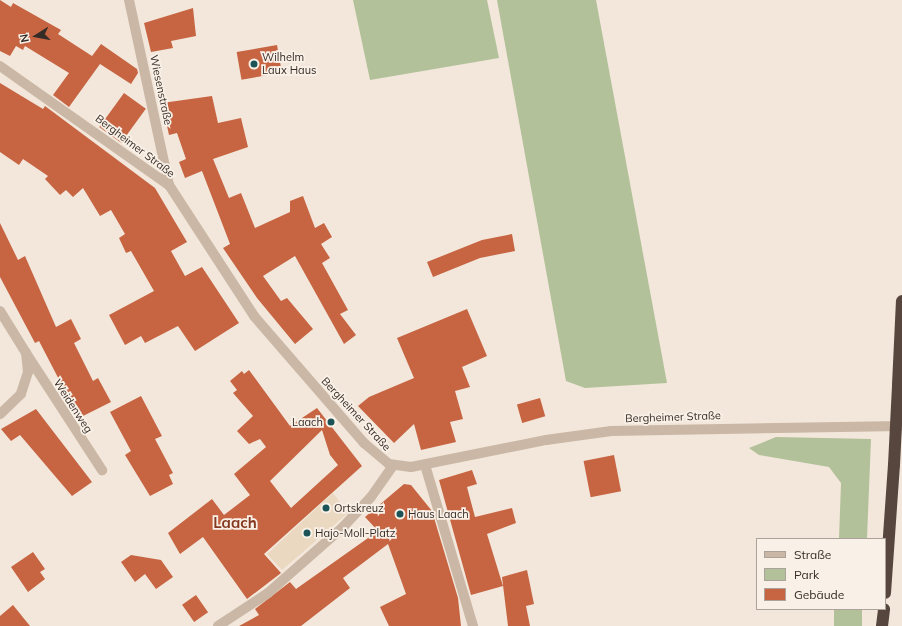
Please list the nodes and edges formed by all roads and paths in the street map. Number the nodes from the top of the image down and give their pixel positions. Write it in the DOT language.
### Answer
graph roads {
  1 [pos="128,0"];
  2 [pos="0,66"];
  3 [pos="169,185"];
  4 [pos="902,301"];
  5 [pos="0,311"];
  6 [pos="26,353"];
  7 [pos="0,414"];
  8 [pos="902,426"];
  9 [pos="393,465"];
  10 [pos="425,465"];
  11 [pos="102,470"];
  12 [pos="886,579"];
  13 [pos="884,610"];
  14 [pos="218,626"];
  15 [pos="473,626"];
  16 [pos="882,626"];
  1 -- 3 [label="street, Wiesenstraße"];
  2 -- 3 [label="street, Bergheimer Straße"];
  3 -- 9 [label="street, Bergheimer Straße"];
  4 -- 12 [label="highway, bridge"];
  5 -- 6 [label="street, Weidenweg"];
  6 -- 7 [label="street, Weidenweg"];
  6 -- 11 [label="street, Weidenweg"];
  8 -- 10 [label="street, Bergheimer Straße"];
  9 -- 10 [label="street, Bergheimer Straße"];
  9 -- 14 [label="street"];
  10 -- 15 [label="street"];
  13 -- 16 [label="highway"];
}
